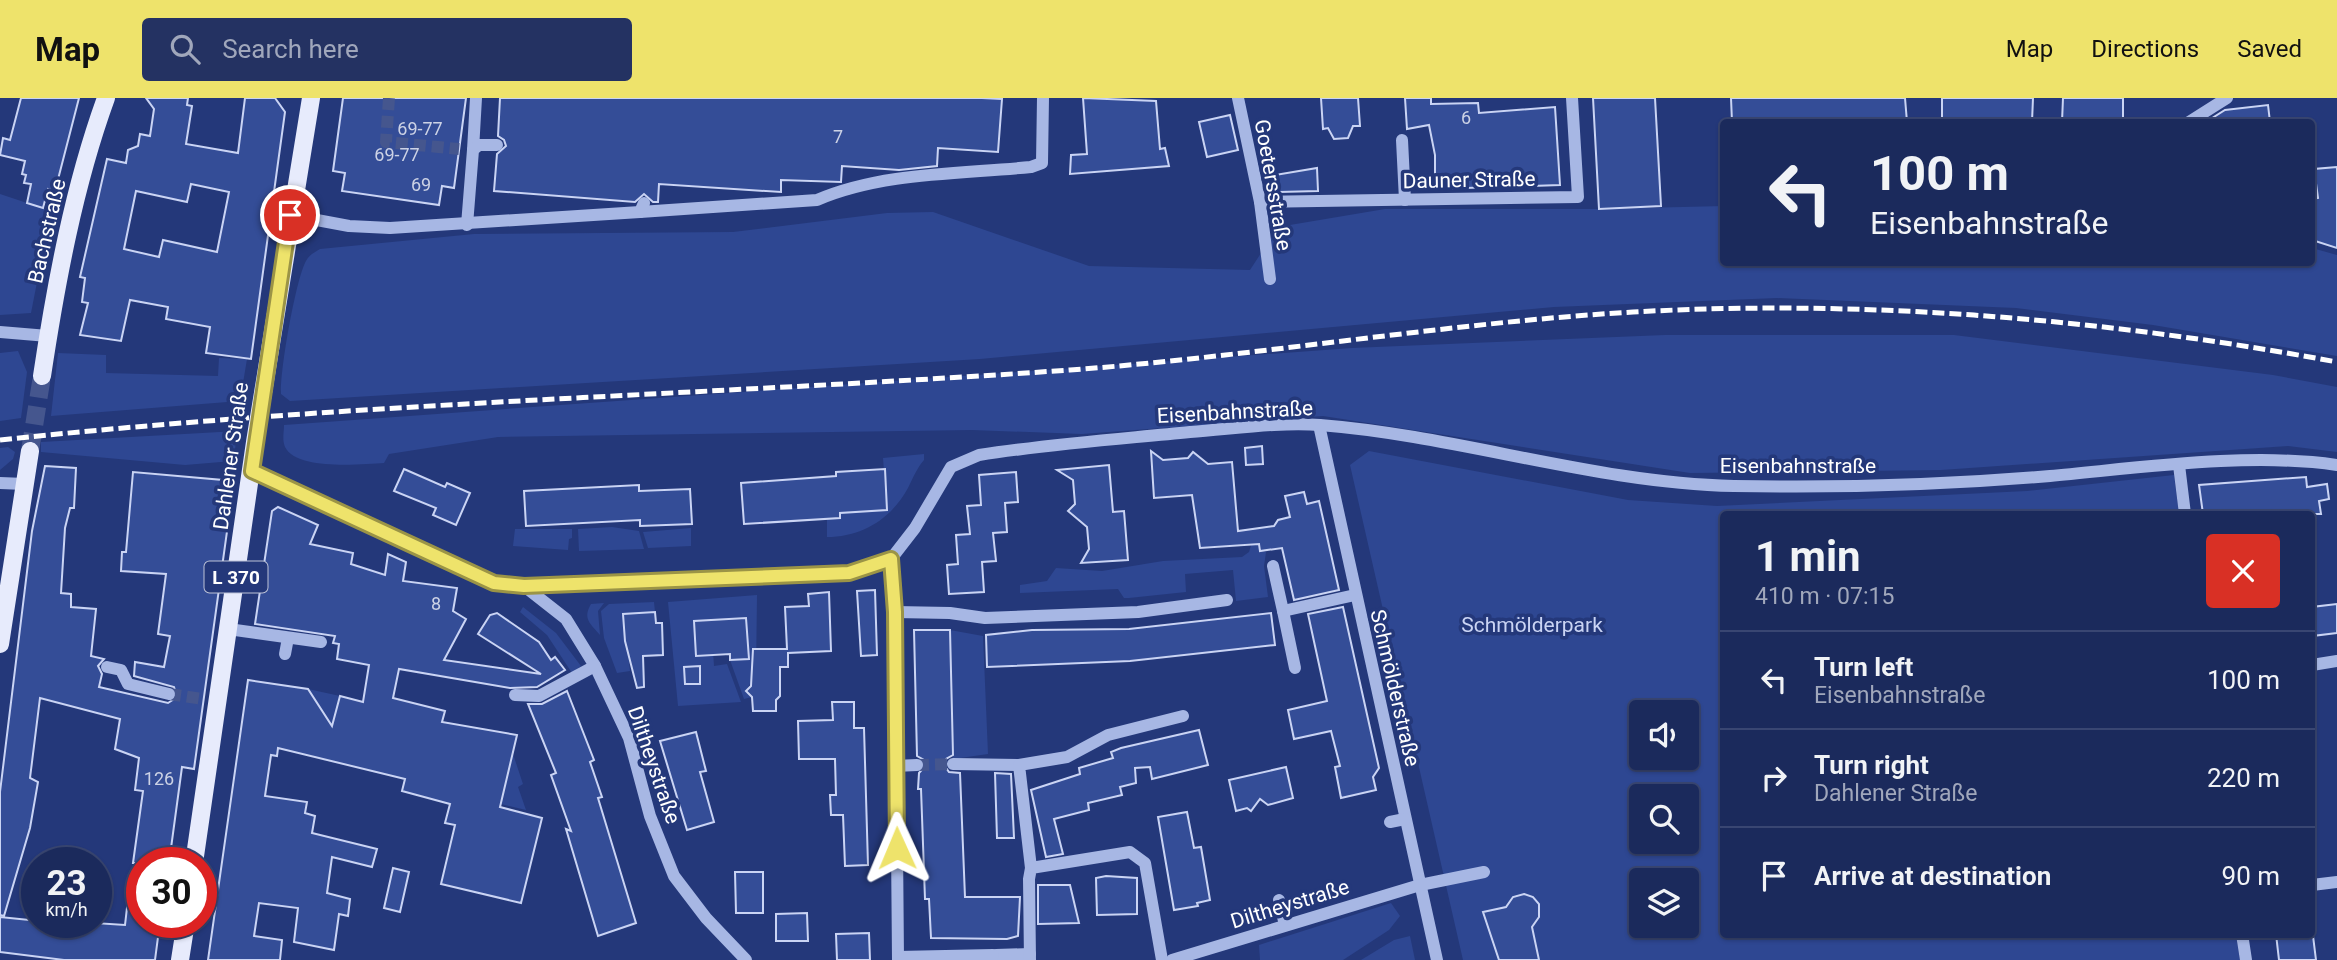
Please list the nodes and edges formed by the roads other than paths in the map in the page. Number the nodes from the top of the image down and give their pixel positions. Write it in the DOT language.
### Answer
graph roads {
  1 [pos="106,98"];
  2 [pos="311,98"];
  3 [pos="476,98"];
  4 [pos="1043,98"];
  5 [pos="1238,98"];
  6 [pos="1572,98"];
  7 [pos="2227,98"];
  8 [pos="2194,119"];
  9 [pos="1402,140"];
  10 [pos="497,145"];
  11 [pos="473,150"];
  12 [pos="1405,200"];
  13 [pos="1260,202"];
  14 [pos="290,215"];
  15 [pos="467,225"];
  16 [pos="1270,279"];
  17 [pos="0,332"];
  18 [pos="48,336"];
  19 [pos="42,376"];
  20 [pos="1319,425"];
  21 [pos="30,451"];
  22 [pos="2179,465"];
  23 [pos="2337,465"];
  24 [pos="252,471"];
  25 [pos="0,483"];
  26 [pos="25,484"];
  27 [pos="2185,511"];
  28 [pos="891,559"];
  29 [pos="1273,566"];
  30 [pos="524,586"];
  31 [pos="1355,594"];
  32 [pos="1227,600"];
  33 [pos="1283,611"];
  34 [pos="895,612"];
  35 [pos="228,629"];
  36 [pos="288,638"];
  37 [pos="321,642"];
  38 [pos="0,644"];
  39 [pos="285,654"];
  40 [pos="2337,661"];
  41 [pos="2315,664"];
  42 [pos="595,666"];
  43 [pos="107,667"];
  44 [pos="1295,668"];
  45 [pos="169,694"];
  46 [pos="515,695"];
  47 [pos="1183,716"];
  48 [pos="953,764"];
  49 [pos="895,765"];
  50 [pos="917,765"];
  51 [pos="1019,765"];
  52 [pos="1405,819"];
  53 [pos="1390,822"];
  54 [pos="196,847"];
  55 [pos="1031,868"];
  56 [pos="1484,872"];
  57 [pos="2337,882"];
  58 [pos="1420,885"];
  59 [pos="2315,885"];
  60 [pos="1279,900"];
  61 [pos="1285,925"];
  62 [pos="183,938"];
  63 [pos="2243,938"];
  64 [pos="1030,957"];
  65 [pos="898,958"];
  66 [pos="180,960"];
  67 [pos="746,960"];
  68 [pos="1162,960"];
  69 [pos="1172,960"];
  70 [pos="1437,960"];
  71 [pos="2246,960"];
  1 -- 18 [label="main road, Bachstraße"];
  2 -- 14 [label="main road, Dahlener Straße / L 370"];
  3 -- 11 [label="street"];
  4 -- 15 [label="street"];
  5 -- 13 [label="street, Goetersstraße"];
  6 -- 12 [label="street, Dauner Straße"];
  7 -- 8 [label="street"];
  9 -- 12 [label="street"];
  10 -- 11 [label="street"];
  11 -- 15 [label="street"];
  12 -- 13 [label="street, Dauner Straße"];
  13 -- 16 [label="street, Goetersstraße"];
  14 -- 15 [label="street"];
  14 -- 24 [label="main road, Dahlener Straße / L 370"];
  17 -- 18 [label="street"];
  18 -- 19 [label="main road, Bachstraße"];
  20 -- 22 [label="street, Eisenbahnstraße"];
  20 -- 28 [label="street, Eisenbahnstraße"];
  20 -- 31 [label="street, Schmölderstraße"];
  21 -- 26 [label="main road"];
  22 -- 23 [label="street, Eisenbahnstraße"];
  22 -- 27 [label="street"];
  24 -- 30 [label="street"];
  24 -- 35 [label="main road, Dahlener Straße / L 370"];
  25 -- 26 [label="street"];
  26 -- 38 [label="main road"];
  28 -- 30 [label="street"];
  28 -- 34 [label="street"];
  29 -- 33 [label="street"];
  30 -- 42 [label="street, Diltheystraße"];
  31 -- 33 [label="street"];
  31 -- 52 [label="street, Schmölderstraße"];
  32 -- 34 [label="street"];
  33 -- 44 [label="street"];
  34 -- 49 [label="street"];
  35 -- 36 [label="street"];
  35 -- 54 [label="main road, Dahlener Straße / L 370"];
  36 -- 37 [label="street"];
  36 -- 39 [label="street"];
  40 -- 41 [label="street"];
  42 -- 46 [label="street"];
  42 -- 67 [label="street, Diltheystraße"];
  43 -- 45 [label="street"];
  47 -- 51 [label="street"];
  48 -- 51 [label="street"];
  49 -- 50 [label="street"];
  49 -- 65 [label="street"];
  51 -- 55 [label="street"];
  52 -- 53 [label="street"];
  52 -- 58 [label="street, Schmölderstraße"];
  55 -- 64 [label="street"];
  55 -- 68 [label="street"];
  56 -- 58 [label="street, Diltheystraße"];
  57 -- 59 [label="street"];
  58 -- 61 [label="street, Diltheystraße"];
  58 -- 70 [label="street, Schmölderstraße"];
  60 -- 61 [label="street"];
  61 -- 69 [label="street, Diltheystraße"];
  62 -- 66 [label="main road"];
  63 -- 71 [label="street"];
  64 -- 65 [label="street"];
}
